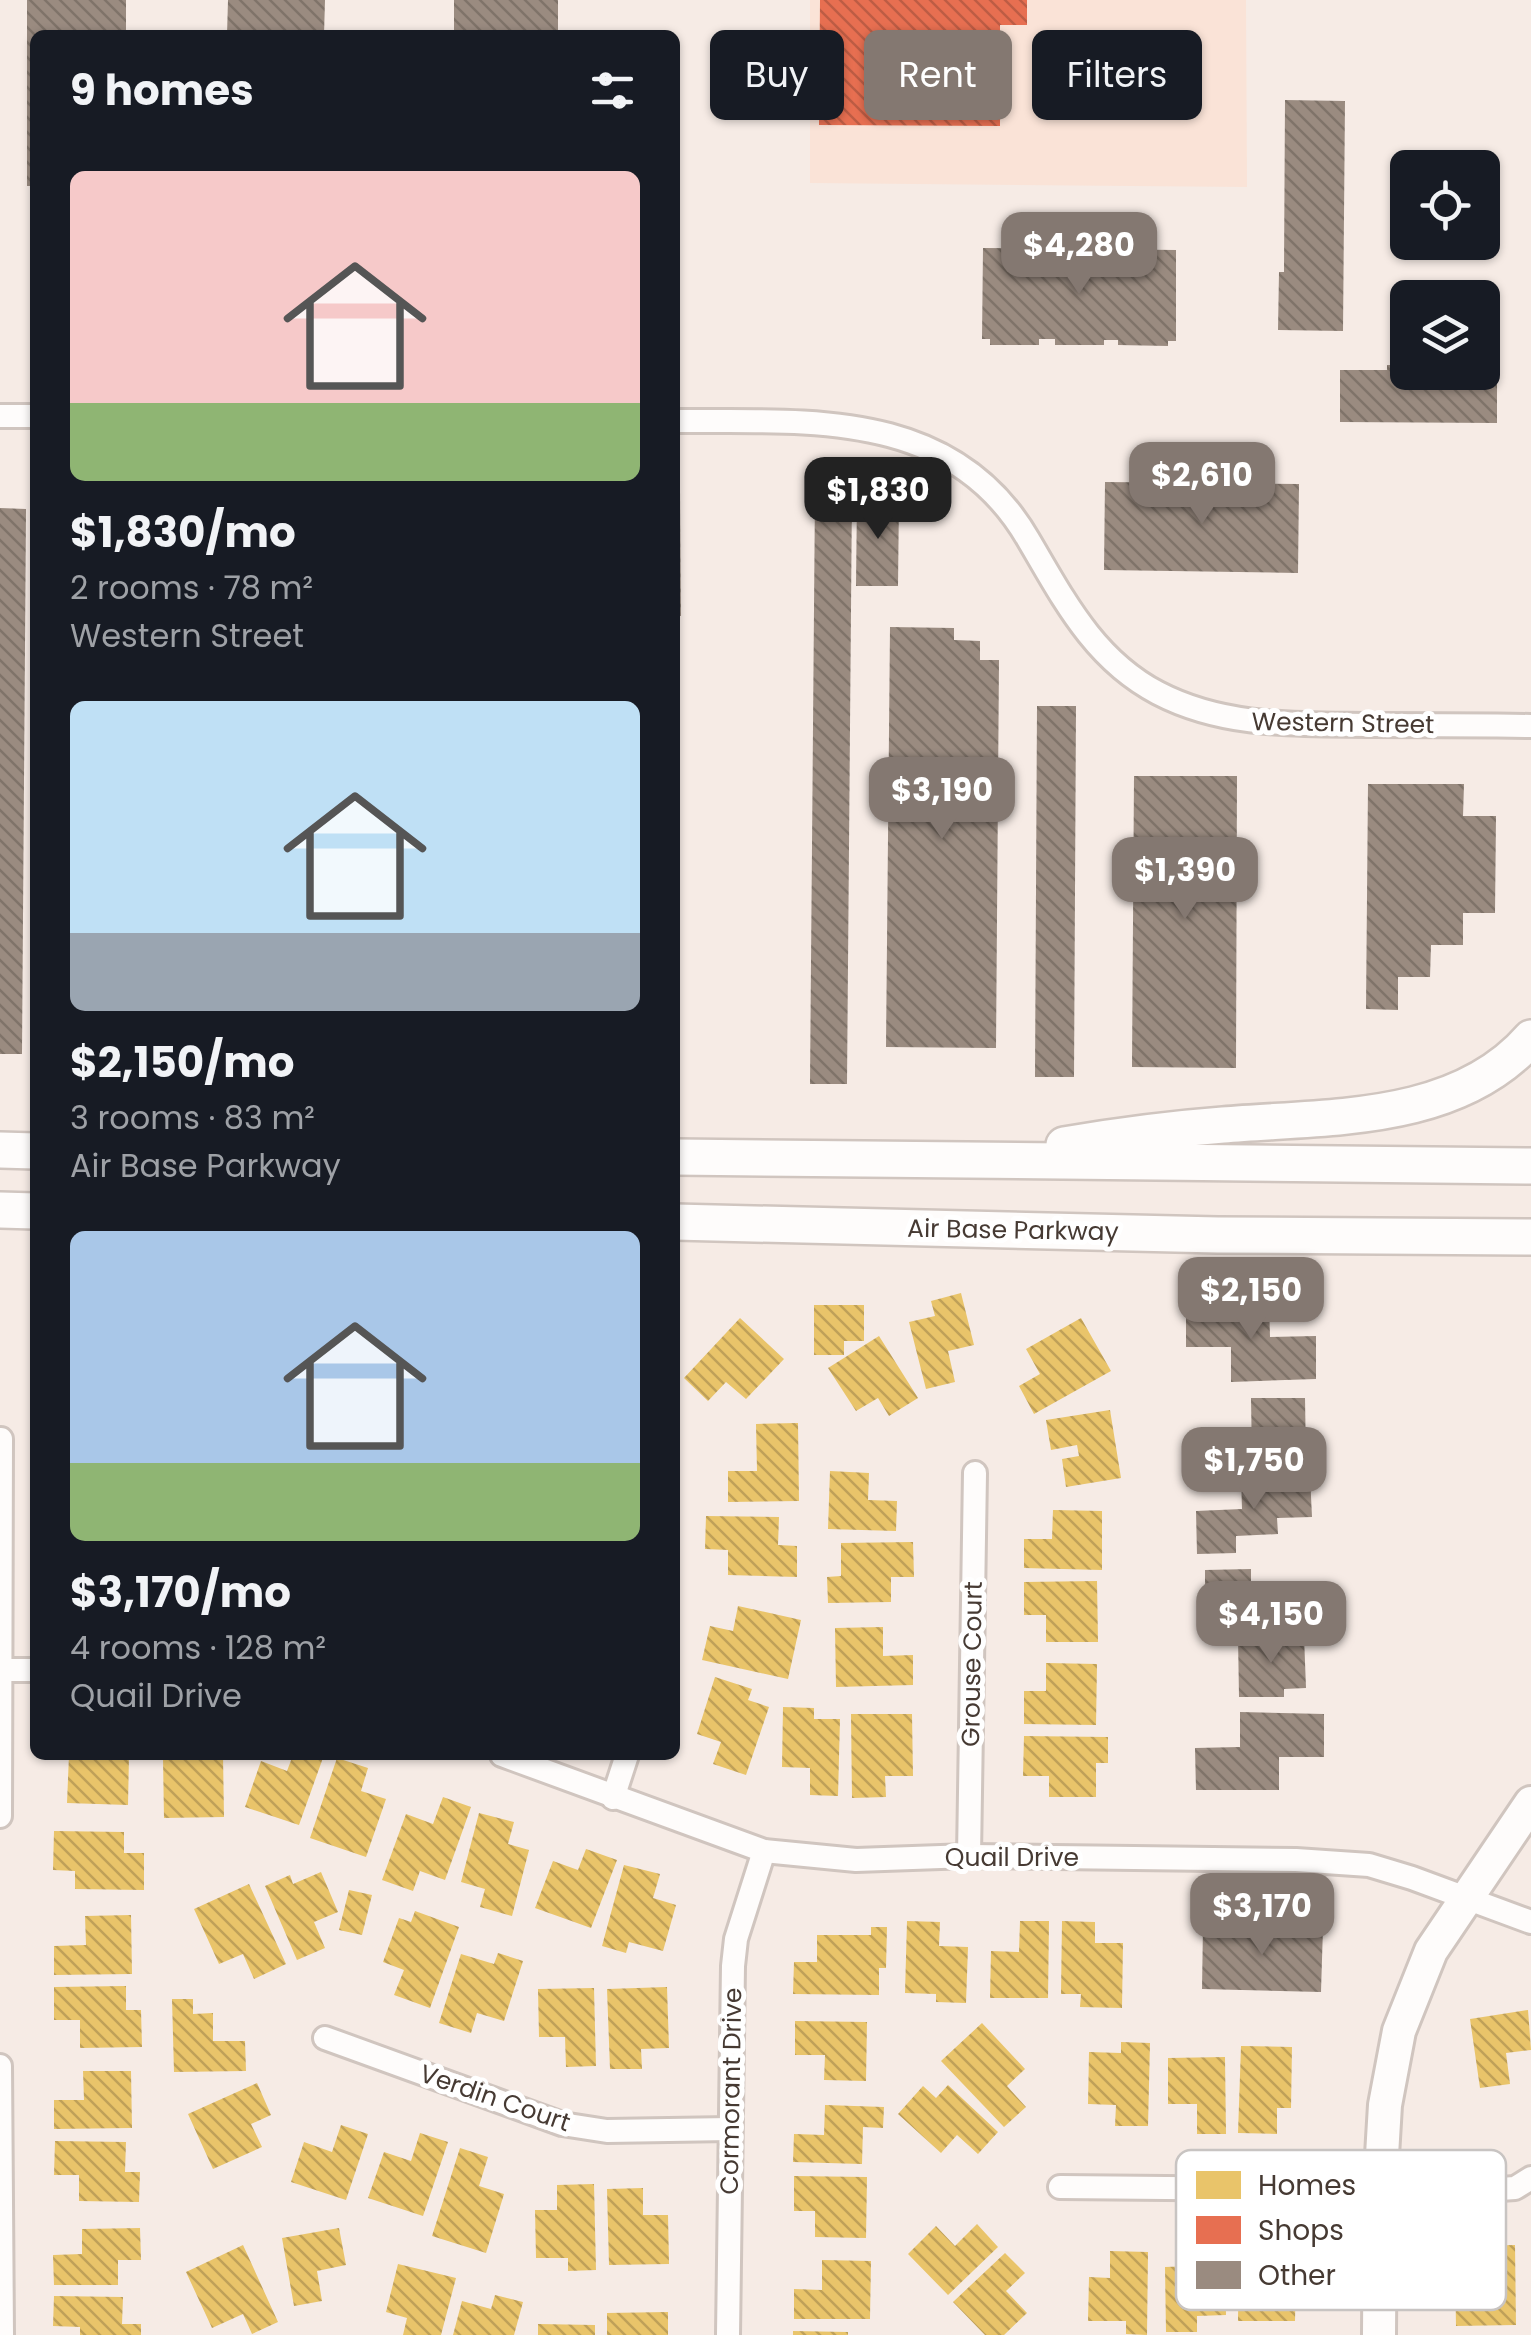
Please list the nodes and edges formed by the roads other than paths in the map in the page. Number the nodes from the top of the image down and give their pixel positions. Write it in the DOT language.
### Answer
graph roads {
  1 [pos="0,416"];
  2 [pos="30,416"];
  3 [pos="680,421"];
  4 [pos="1531,726"];
  5 [pos="1531,1038"];
  6 [pos="0,1150"];
  7 [pos="30,1151"];
  8 [pos="680,1157"];
  9 [pos="967,1160"];
  10 [pos="1531,1166"];
  11 [pos="0,1210"];
  12 [pos="30,1210"];
  13 [pos="680,1222"];
  14 [pos="1531,1237"];
  15 [pos="1,1439"];
  16 [pos="975,1473"];
  17 [pos="0,1670"];
  18 [pos="30,1670"];
  19 [pos="515,1760"];
  20 [pos="626,1760"];
  21 [pos="613,1798"];
  22 [pos="1531,1803"];
  23 [pos="0,1816"];
  24 [pos="764,1851"];
  25 [pos="969,1856"];
  26 [pos="1468,1898"];
  27 [pos="1531,1922"];
  28 [pos="325,2038"];
  29 [pos="0,2066"];
  30 [pos="730,2129"];
  31 [pos="1382,2150"];
  32 [pos="1531,2178"];
  33 [pos="1060,2187"];
  34 [pos="1176,2188"];
  35 [pos="1506,2188"];
  36 [pos="1379,2310"];
  37 [pos="1,2328"];
  38 [pos="728,2335"];
  39 [pos="1379,2335"];
  1 -- 2 [label="street"];
  3 -- 4 [label="street, Western Street"];
  5 -- 9 [label="main road"];
  6 -- 7 [label="main road"];
  8 -- 9 [label="main road"];
  9 -- 10 [label="main road"];
  11 -- 12 [label="main road"];
  13 -- 14 [label="main road, Air Base Parkway"];
  15 -- 17 [label="street"];
  16 -- 25 [label="street, Grouse Court"];
  17 -- 18 [label="street"];
  17 -- 23 [label="street"];
  19 -- 21 [label="street, Quail Drive"];
  20 -- 21 [label="street"];
  21 -- 24 [label="street, Quail Drive"];
  22 -- 26 [label="street"];
  24 -- 25 [label="street, Quail Drive"];
  24 -- 30 [label="street, Cormorant Drive"];
  25 -- 26 [label="street, Quail Drive"];
  26 -- 27 [label="street, Quail Drive"];
  26 -- 31 [label="street"];
  28 -- 30 [label="street, Verdin Court"];
  29 -- 37 [label="street"];
  30 -- 38 [label="street, Cormorant Drive"];
  32 -- 35 [label="street"];
  33 -- 34 [label="street"];
  36 -- 39 [label="street"];
}
